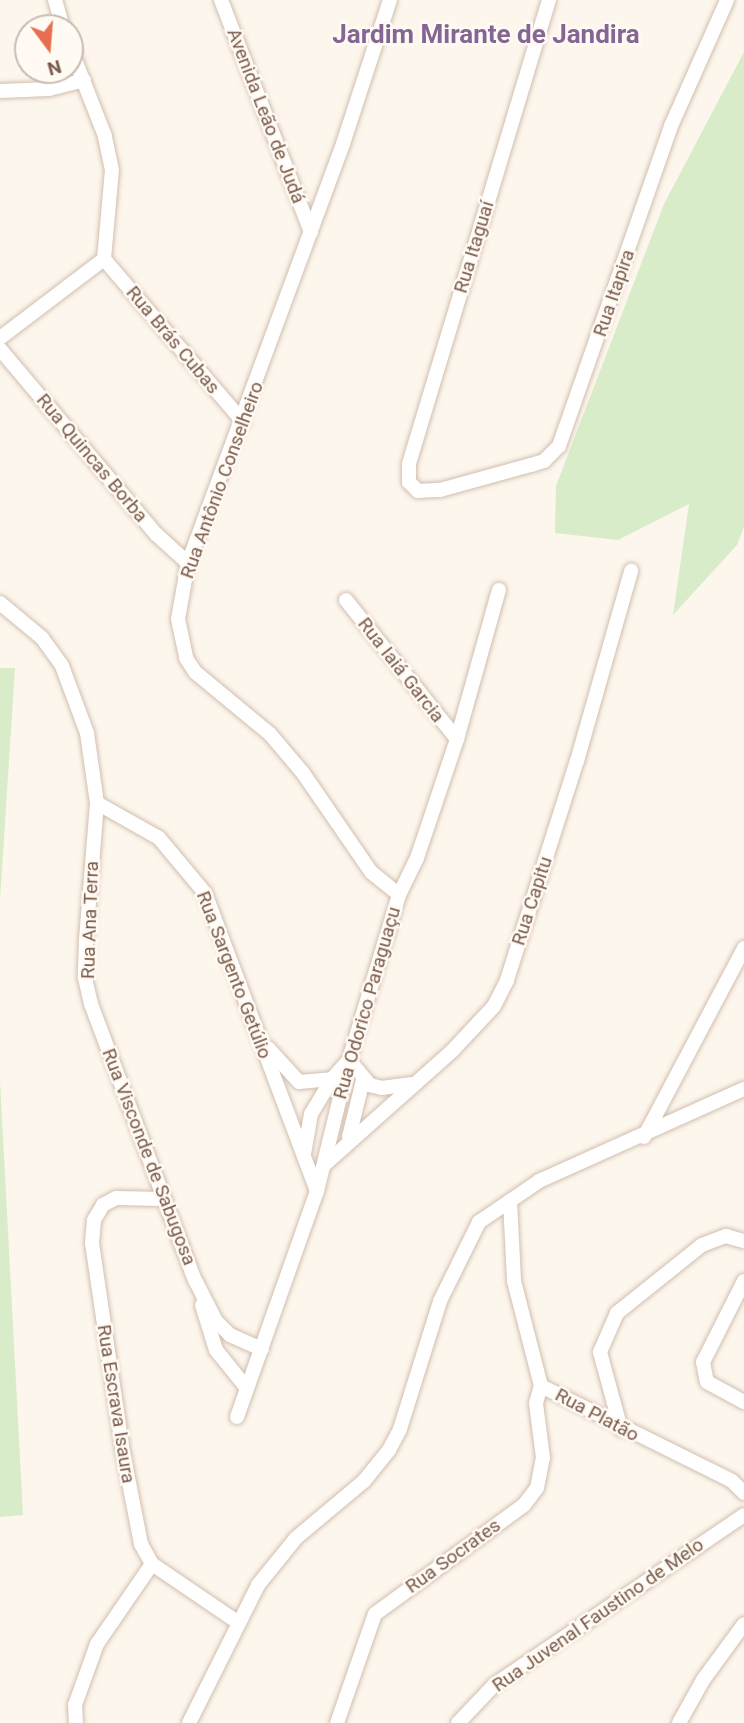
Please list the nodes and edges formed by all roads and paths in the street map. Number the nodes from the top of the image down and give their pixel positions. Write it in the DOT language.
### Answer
graph roads {
  1 [pos="221,0"];
  2 [pos="390,0"];
  3 [pos="548,0"];
  4 [pos="727,0"];
  5 [pos="84,80"];
  6 [pos="69,84"];
  7 [pos="0,91"];
  8 [pos="311,232"];
  9 [pos="104,258"];
  10 [pos="0,338"];
  11 [pos="0,349"];
  12 [pos="243,422"];
  13 [pos="418,492"];
  14 [pos="188,563"];
  15 [pos="631,571"];
  16 [pos="499,590"];
  17 [pos="346,600"];
  18 [pos="0,603"];
  19 [pos="457,739"];
  20 [pos="97,803"];
  21 [pos="399,895"];
  22 [pos="744,948"];
  23 [pos="248,1010"];
  24 [pos="102,1034"];
  25 [pos="349,1060"];
  26 [pos="332,1079"];
  27 [pos="363,1080"];
  28 [pos="414,1083"];
  29 [pos="744,1089"];
  30 [pos="645,1138"];
  31 [pos="347,1142"];
  32 [pos="303,1156"];
  33 [pos="324,1165"];
  34 [pos="317,1191"];
  35 [pos="163,1199"];
  36 [pos="510,1201"];
  37 [pos="744,1241"];
  38 [pos="195,1280"];
  39 [pos="744,1281"];
  40 [pos="262,1349"];
  41 [pos="541,1386"];
  42 [pos="246,1387"];
  43 [pos="744,1402"];
  44 [pos="237,1417"];
  45 [pos="621,1429"];
  46 [pos="744,1493"];
  47 [pos="744,1515"];
  48 [pos="152,1564"];
  49 [pos="236,1621"];
  50 [pos="744,1624"];
  51 [pos="76,1723"];
  52 [pos="189,1723"];
  53 [pos="337,1723"];
  54 [pos="458,1723"];
  55 [pos="679,1723"];
  1 -- 8 [label="street, Avenida Leão de Judá"];
  2 -- 8 [label="street, Rua Antônio Conselheiro"];
  3 -- 13 [label="street, Rua Itaguaí"];
  4 -- 13 [label="street, Rua Itapira"];
  5 -- 9 [label="street"];
  6 -- 7 [label="street"];
  8 -- 12 [label="street, Rua Antônio Conselheiro"];
  9 -- 10 [label="street"];
  9 -- 12 [label="street, Rua Brás Cubas"];
  11 -- 14 [label="street, Rua Quincas Borba"];
  12 -- 14 [label="street, Rua Antônio Conselheiro"];
  14 -- 21 [label="street, Rua Antônio Conselheiro"];
  15 -- 28 [label="street, Rua Capitu"];
  16 -- 19 [label="street, Rua Odorico Paraguaçu"];
  17 -- 19 [label="street, Rua Iaiá Garcia"];
  18 -- 20 [label="street, Rua Ana Terra"];
  19 -- 21 [label="street, Rua Odorico Paraguaçu"];
  20 -- 23 [label="street, Rua Sargento Getúlio"];
  20 -- 24 [label="street, Rua Ana Terra"];
  21 -- 25 [label="street, Rua Odorico Paraguaçu"];
  22 -- 30 [label="street"];
  23 -- 26 [label="street"];
  23 -- 32 [label="street, Rua Sargento Getúlio"];
  24 -- 35 [label="street, Rua Visconde de Sabugosa"];
  25 -- 26 [label="street"];
  25 -- 27 [label="street"];
  25 -- 33 [label="street, Rua Odorico Paraguaçu"];
  26 -- 32 [label="street"];
  27 -- 28 [label="street"];
  27 -- 31 [label="street"];
  28 -- 31 [label="street, Rua Capitu"];
  29 -- 30 [label="street"];
  30 -- 36 [label="street"];
  31 -- 33 [label="street, Rua Capitu"];
  32 -- 34 [label="street, Rua Sargento Getúlio"];
  33 -- 34 [label="street, Rua Odorico Paraguaçu"];
  34 -- 40 [label="street, Rua Odorico Paraguaçu"];
  35 -- 38 [label="street, Rua Visconde de Sabugosa"];
  35 -- 48 [label="street, Rua Escrava Isaura"];
  36 -- 41 [label="street, Rua Platão"];
  36 -- 49 [label="street"];
  37 -- 45 [label="street"];
  38 -- 40 [label="street, Rua Visconde de Sabugosa"];
  38 -- 42 [label="street, Rua Visconde de Sabugosa"];
  39 -- 43 [label="street"];
  40 -- 42 [label="street, Rua Odorico Paraguaçu"];
  41 -- 45 [label="street, Rua Platão"];
  41 -- 53 [label="street, Rua Socrates"];
  42 -- 44 [label="street, Rua Odorico Paraguaçu"];
  45 -- 46 [label="street, Rua Platão"];
  47 -- 54 [label="street, Rua Juvenal Faustino de Melo"];
  48 -- 49 [label="street"];
  48 -- 51 [label="street"];
  49 -- 52 [label="street"];
  50 -- 55 [label="street"];
}
